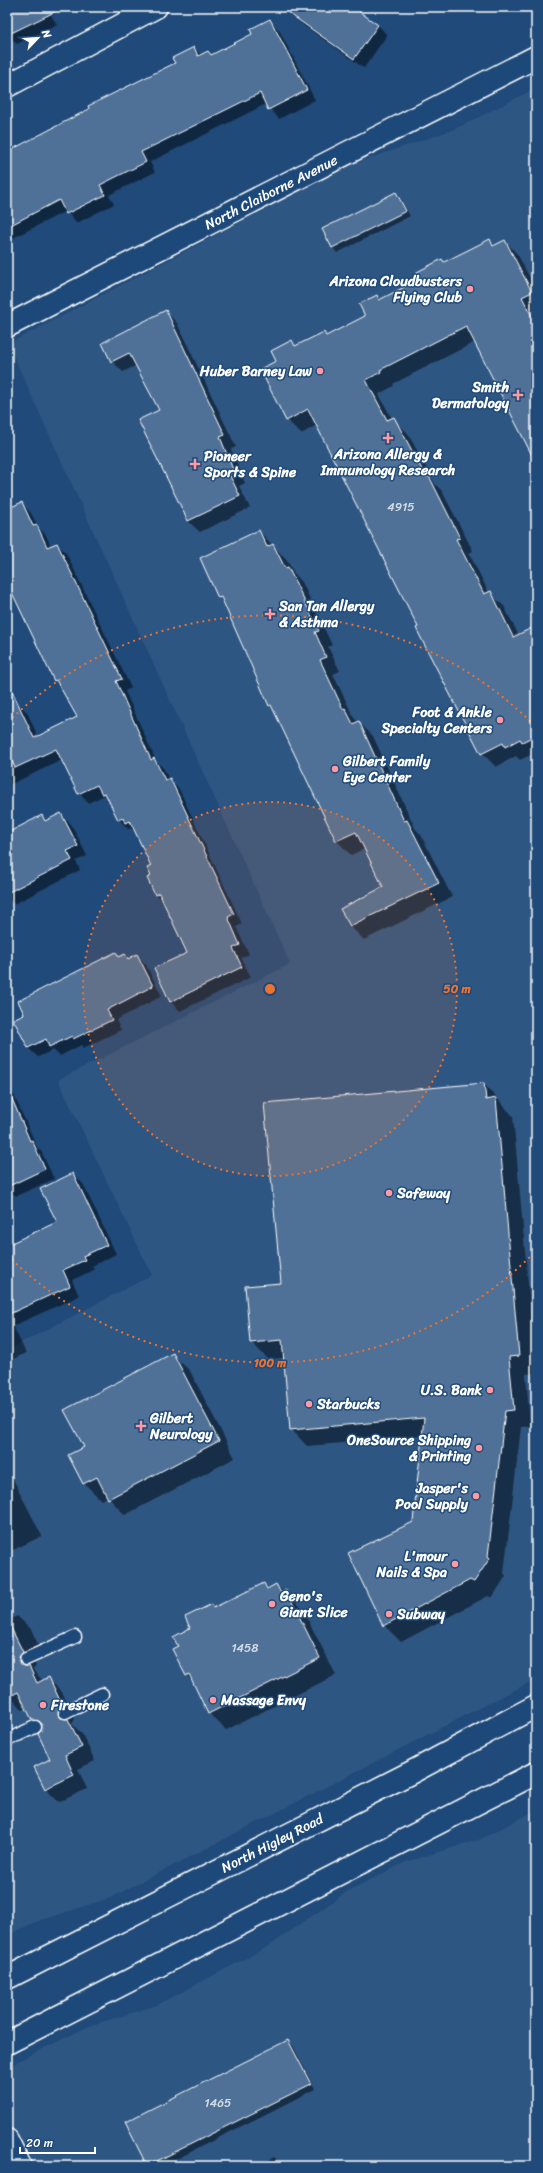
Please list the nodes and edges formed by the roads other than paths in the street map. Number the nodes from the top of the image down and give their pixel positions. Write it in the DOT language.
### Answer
graph roads {
  1 [pos="156,7"];
  2 [pos="127,13"];
  3 [pos="536,57"];
  4 [pos="7,86"];
  5 [pos="7,326"];
  6 [pos="75,1637"];
  7 [pos="26,1658"];
  8 [pos="102,1694"];
  9 [pos="536,1706"];
  10 [pos="65,1712"];
  11 [pos="35,1727"];
  12 [pos="7,1740"];
  13 [pos="536,1773"];
  14 [pos="7,1978"];
  15 [pos="7,2043"];
  16 [pos="7,2140"];
  17 [pos="20,2166"];
  1 -- 2 [label="main road"];
  2 -- 4 [label="main road"];
  3 -- 5 [label="main road, North Claiborne Avenue"];
  6 -- 7 [label="lane"];
  8 -- 10 [label="lane"];
  9 -- 14 [label="main road, North Higley Road"];
  11 -- 12 [label="lane"];
  13 -- 15 [label="main road"];
  16 -- 17 [label="main road"];
}
